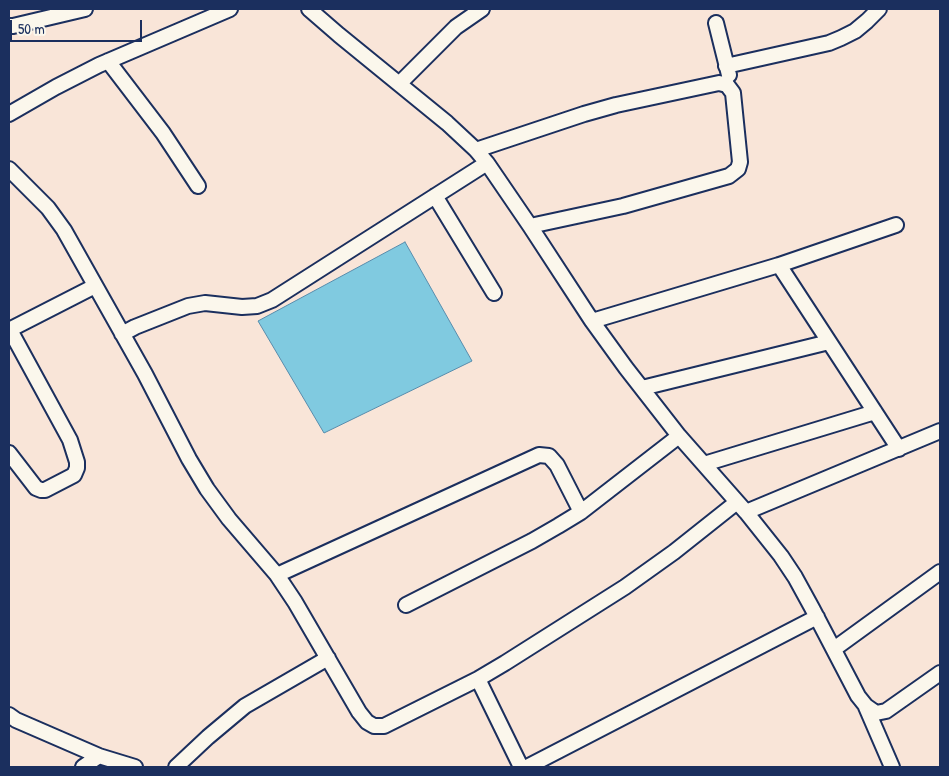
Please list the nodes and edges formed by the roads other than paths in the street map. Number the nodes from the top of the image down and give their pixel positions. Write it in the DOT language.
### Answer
graph roads {
  1 [pos="85,9"];
  2 [pos="230,9"];
  3 [pos="309,9"];
  4 [pos="482,9"];
  5 [pos="879,9"];
  6 [pos="716,24"];
  7 [pos="9,26"];
  8 [pos="108,61"];
  9 [pos="726,66"];
  10 [pos="399,84"];
  11 [pos="733,93"];
  12 [pos="9,114"];
  13 [pos="476,150"];
  14 [pos="487,163"];
  15 [pos="9,169"];
  16 [pos="198,186"];
  17 [pos="435,196"];
  18 [pos="896,225"];
  19 [pos="530,226"];
  20 [pos="779,264"];
  21 [pos="95,286"];
  22 [pos="494,293"];
  23 [pos="592,321"];
  24 [pos="9,330"];
  25 [pos="122,334"];
  26 [pos="829,342"];
  27 [pos="642,388"];
  28 [pos="875,412"];
  29 [pos="940,431"];
  30 [pos="679,436"];
  31 [pos="899,448"];
  32 [pos="9,453"];
  33 [pos="704,464"];
  34 [pos="741,507"];
  35 [pos="581,512"];
  36 [pos="940,572"];
  37 [pos="277,575"];
  38 [pos="406,605"];
  39 [pos="817,617"];
  40 [pos="834,650"];
  41 [pos="328,658"];
  42 [pos="940,673"];
  43 [pos="478,679"];
  44 [pos="866,706"];
  45 [pos="9,715"];
  46 [pos="99,756"];
  47 [pos="83,767"];
  48 [pos="135,767"];
  49 [pos="176,767"];
  50 [pos="521,767"];
  51 [pos="527,767"];
  52 [pos="892,767"];
  1 -- 7 [label="street"];
  2 -- 8 [label="street"];
  3 -- 10 [label="street"];
  4 -- 10 [label="street"];
  5 -- 9 [label="street"];
  6 -- 9 [label="street"];
  8 -- 12 [label="street"];
  8 -- 16 [label="street"];
  9 -- 11 [label="street"];
  10 -- 13 [label="street"];
  11 -- 13 [label="street"];
  11 -- 19 [label="street"];
  13 -- 14 [label="street"];
  14 -- 17 [label="street"];
  14 -- 19 [label="street"];
  15 -- 21 [label="street"];
  17 -- 22 [label="street"];
  17 -- 25 [label="street"];
  18 -- 20 [label="street"];
  19 -- 23 [label="street"];
  20 -- 23 [label="street"];
  20 -- 26 [label="street"];
  21 -- 24 [label="street"];
  21 -- 25 [label="street"];
  23 -- 27 [label="street"];
  24 -- 32 [label="street"];
  25 -- 37 [label="street"];
  26 -- 27 [label="street"];
  26 -- 28 [label="street"];
  27 -- 30 [label="street"];
  28 -- 31 [label="street"];
  28 -- 33 [label="street"];
  29 -- 31 [label="street"];
  30 -- 33 [label="street"];
  30 -- 35 [label="street"];
  31 -- 34 [label="street"];
  33 -- 34 [label="street"];
  34 -- 39 [label="street"];
  34 -- 43 [label="street"];
  35 -- 37 [label="street"];
  35 -- 38 [label="street"];
  36 -- 40 [label="street"];
  37 -- 41 [label="street"];
  39 -- 40 [label="street"];
  39 -- 51 [label="street"];
  40 -- 44 [label="street"];
  41 -- 43 [label="street"];
  41 -- 49 [label="street"];
  42 -- 44 [label="street"];
  43 -- 50 [label="street"];
  44 -- 52 [label="street"];
  45 -- 46 [label="street"];
  46 -- 47 [label="street"];
  46 -- 48 [label="street"];
}
